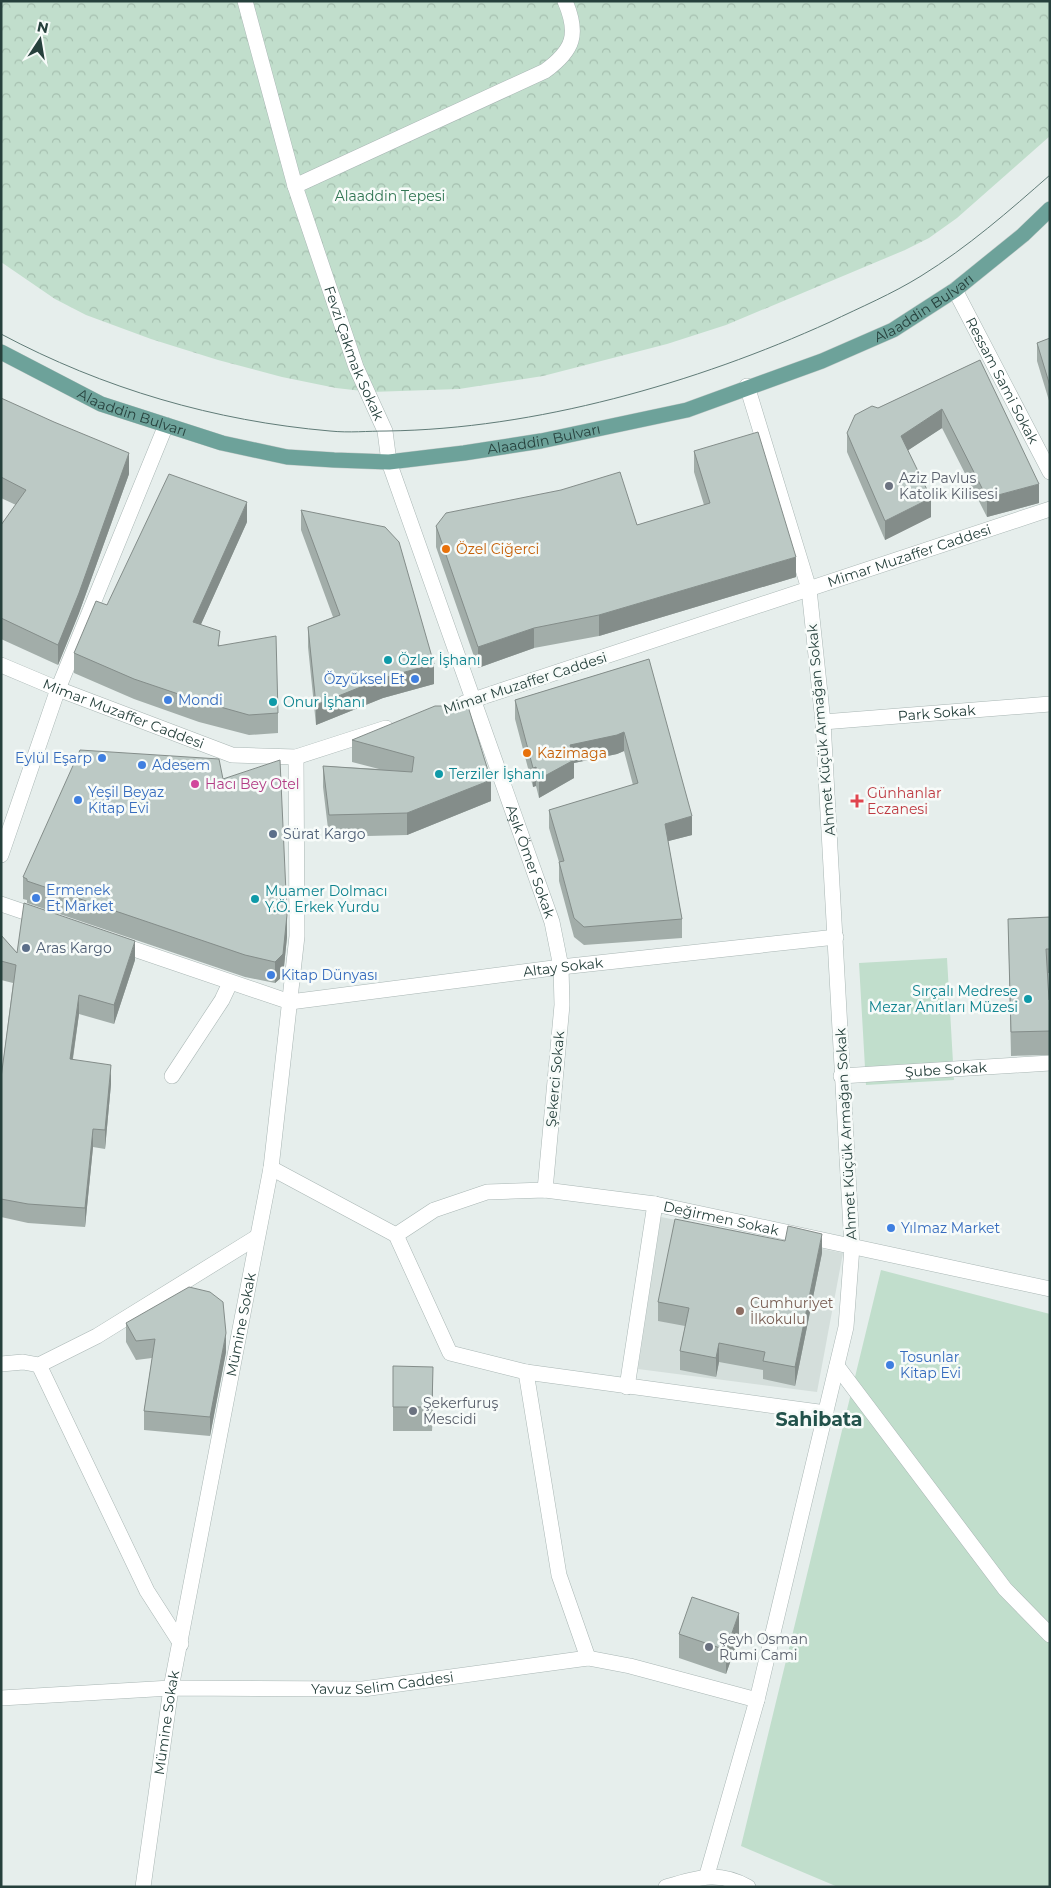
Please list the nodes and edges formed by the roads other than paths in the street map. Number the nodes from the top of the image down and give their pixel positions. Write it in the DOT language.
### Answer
graph roads {
  1 [pos="245,1"];
  2 [pos="565,1"];
  3 [pos="294,186"];
  4 [pos="1050,209"];
  5 [pos="955,290"];
  6 [pos="1,352"];
  7 [pos="1,358"];
  8 [pos="36,371"];
  9 [pos="747,386"];
  10 [pos="166,425"];
  11 [pos="389,462"];
  12 [pos="1050,472"];
  13 [pos="1050,509"];
  14 [pos="809,589"];
  15 [pos="1,665"];
  16 [pos="58,689"];
  17 [pos="473,700"];
  18 [pos="1050,704"];
  19 [pos="454,706"];
  20 [pos="823,722"];
  21 [pos="398,724"];
  22 [pos="296,757"];
  23 [pos="1,855"];
  24 [pos="1,904"];
  25 [pos="56,923"];
  26 [pos="102,938"];
  27 [pos="836,938"];
  28 [pos="561,967"];
  29 [pos="230,982"];
  30 [pos="290,1002"];
  31 [pos="1050,1063"];
  32 [pos="172,1076"];
  33 [pos="841,1076"];
  34 [pos="271,1168"];
  35 [pos="545,1190"];
  36 [pos="655,1204"];
  37 [pos="396,1235"];
  38 [pos="257,1237"];
  39 [pos="852,1247"];
  40 [pos="1050,1289"];
  41 [pos="1,1364"];
  42 [pos="39,1365"];
  43 [pos="837,1366"];
  44 [pos="526,1372"];
  45 [pos="627,1386"];
  46 [pos="826,1413"];
  47 [pos="1050,1635"];
  48 [pos="181,1644"];
  49 [pos="588,1658"];
  50 [pos="171,1688"];
  51 [pos="1,1698"];
  52 [pos="757,1700"];
  53 [pos="708,1875"];
  54 [pos="143,1887"];
  55 [pos="666,1887"];
  56 [pos="748,1887"];
  1 -- 3 [label="street, Fevzi Çakmak Sokak"];
  2 -- 3 [label="street"];
  3 -- 11 [label="street, Fevzi Çakmak Sokak"];
  4 -- 5 [label="main road, Alaaddin Bulvarı"];
  5 -- 9 [label="main road, Alaaddin Bulvarı"];
  5 -- 12 [label="street, Ressam Sami Sokak"];
  6 -- 8 [label="main road, Alaaddin Bulvarı"];
  7 -- 8 [label="main road"];
  8 -- 10 [label="main road, Alaaddin Bulvarı"];
  9 -- 11 [label="main road, Alaaddin Bulvarı"];
  9 -- 14 [label="street, Ahmet Küçük Armağan Sokak"];
  10 -- 11 [label="main road, Alaaddin Bulvarı"];
  10 -- 16 [label="street"];
  11 -- 17 [label="street, Fevzi Çakmak Sokak"];
  13 -- 14 [label="street, Mimar Muzaffer Caddesi"];
  14 -- 17 [label="street, Mimar Muzaffer Caddesi"];
  14 -- 20 [label="street, Ahmet Küçük Armağan Sokak"];
  15 -- 16 [label="street, Mimar Muzaffer Caddesi"];
  16 -- 22 [label="street, Mimar Muzaffer Caddesi"];
  16 -- 23 [label="street"];
  17 -- 19 [label="street, Mimar Muzaffer Caddesi"];
  17 -- 28 [label="street, Aşık Ömer Sokak"];
  18 -- 20 [label="street, Park Sokak"];
  20 -- 27 [label="street, Ahmet Küçük Armağan Sokak"];
  21 -- 22 [label="street, Mimar Muzaffer Caddesi"];
  22 -- 30 [label="street, Mümine Sokak"];
  24 -- 25 [label="street"];
  26 -- 29 [label="street"];
  27 -- 28 [label="street, Altay Sokak"];
  27 -- 33 [label="street, Ahmet Küçük Armağan Sokak"];
  28 -- 30 [label="street, Altay Sokak"];
  28 -- 35 [label="street, Şekerci Sokak"];
  29 -- 30 [label="street"];
  29 -- 32 [label="street"];
  30 -- 34 [label="street, Mümine Sokak"];
  31 -- 33 [label="street, Şube Sokak"];
  33 -- 39 [label="street, Ahmet Küçük Armağan Sokak"];
  34 -- 37 [label="street"];
  34 -- 38 [label="street, Mümine Sokak"];
  35 -- 36 [label="street, Değirmen Sokak"];
  35 -- 37 [label="street, Değirmen Sokak"];
  36 -- 39 [label="street, Değirmen Sokak"];
  36 -- 45 [label="street"];
  37 -- 44 [label="street"];
  38 -- 42 [label="street"];
  38 -- 48 [label="street, Mümine Sokak"];
  39 -- 40 [label="street, Değirmen Sokak"];
  39 -- 43 [label="street, Ahmet Küçük Armağan Sokak"];
  41 -- 42 [label="street"];
  42 -- 48 [label="street"];
  43 -- 46 [label="street, Ahmet Küçük Armağan Sokak"];
  43 -- 47 [label="street"];
  44 -- 45 [label="street"];
  44 -- 49 [label="street"];
  45 -- 46 [label="street"];
  46 -- 52 [label="street, Ahmet Küçük Armağan Sokak"];
  48 -- 50 [label="street, Mümine Sokak"];
  49 -- 50 [label="street, Yavuz Selim Caddesi"];
  49 -- 52 [label="street, Yavuz Selim Caddesi"];
  50 -- 51 [label="street, Yavuz Selim Caddesi"];
  50 -- 54 [label="street, Mümine Sokak"];
  52 -- 53 [label="street, Ahmet Küçük Armağan Sokak"];
  53 -- 55 [label="street"];
  53 -- 56 [label="street"];
}
